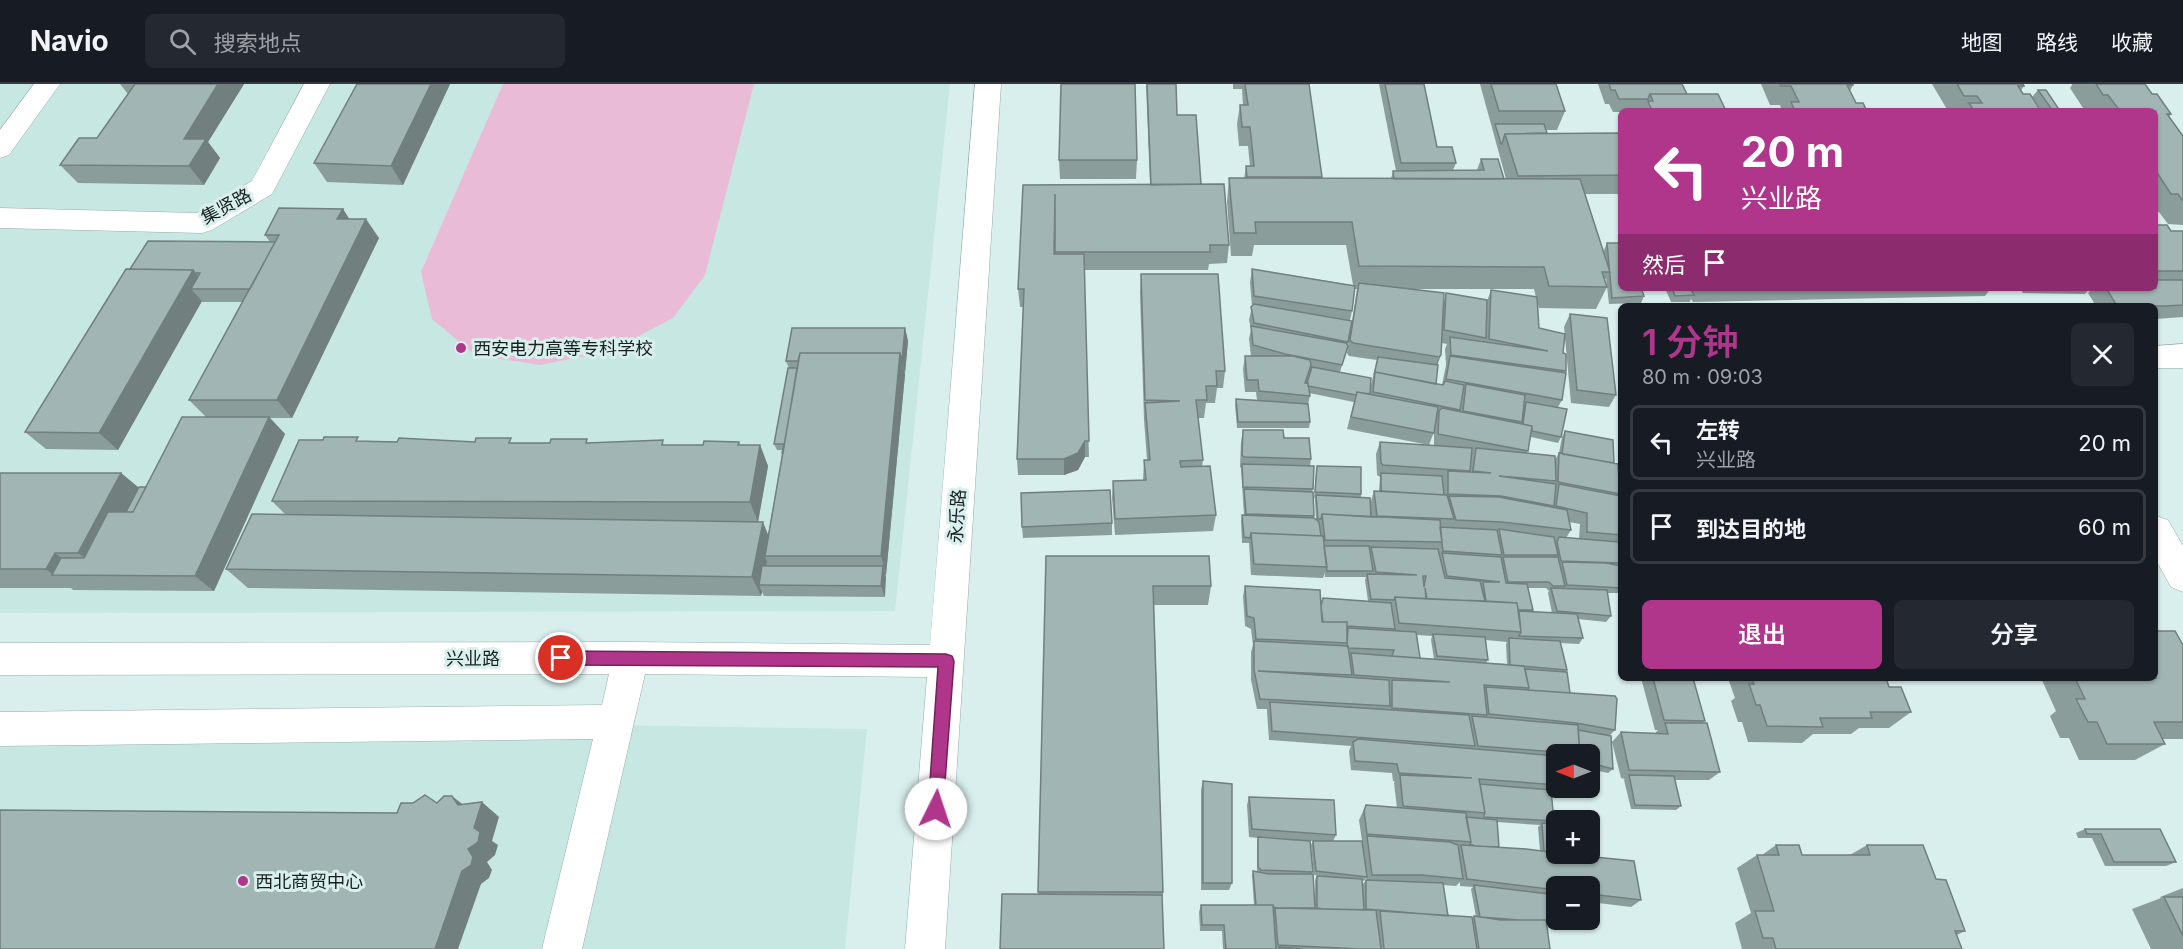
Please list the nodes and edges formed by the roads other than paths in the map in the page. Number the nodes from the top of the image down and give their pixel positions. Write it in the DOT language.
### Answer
graph roads {
  1 [pos="47,84"];
  2 [pos="317,84"];
  3 [pos="988,84"];
  4 [pos="0,149"];
  5 [pos="0,218"];
  6 [pos="2183,356"];
  7 [pos="2158,357"];
  8 [pos="2158,533"];
  9 [pos="2183,577"];
  10 [pos="0,658"];
  11 [pos="631,658"];
  12 [pos="946,661"];
  13 [pos="616,722"];
  14 [pos="0,729"];
  15 [pos="562,949"];
  16 [pos="926,949"];
  1 -- 4 [label="street"];
  2 -- 5 [label="street, 集贤路"];
  3 -- 12 [label="street, 永乐路"];
  6 -- 7 [label="street"];
  8 -- 9 [label="street"];
  10 -- 11 [label="street, 兴业路"];
  11 -- 12 [label="street, 兴业路"];
  11 -- 13 [label="street"];
  12 -- 16 [label="street, 永乐路"];
  13 -- 14 [label="street"];
  13 -- 15 [label="street"];
}
